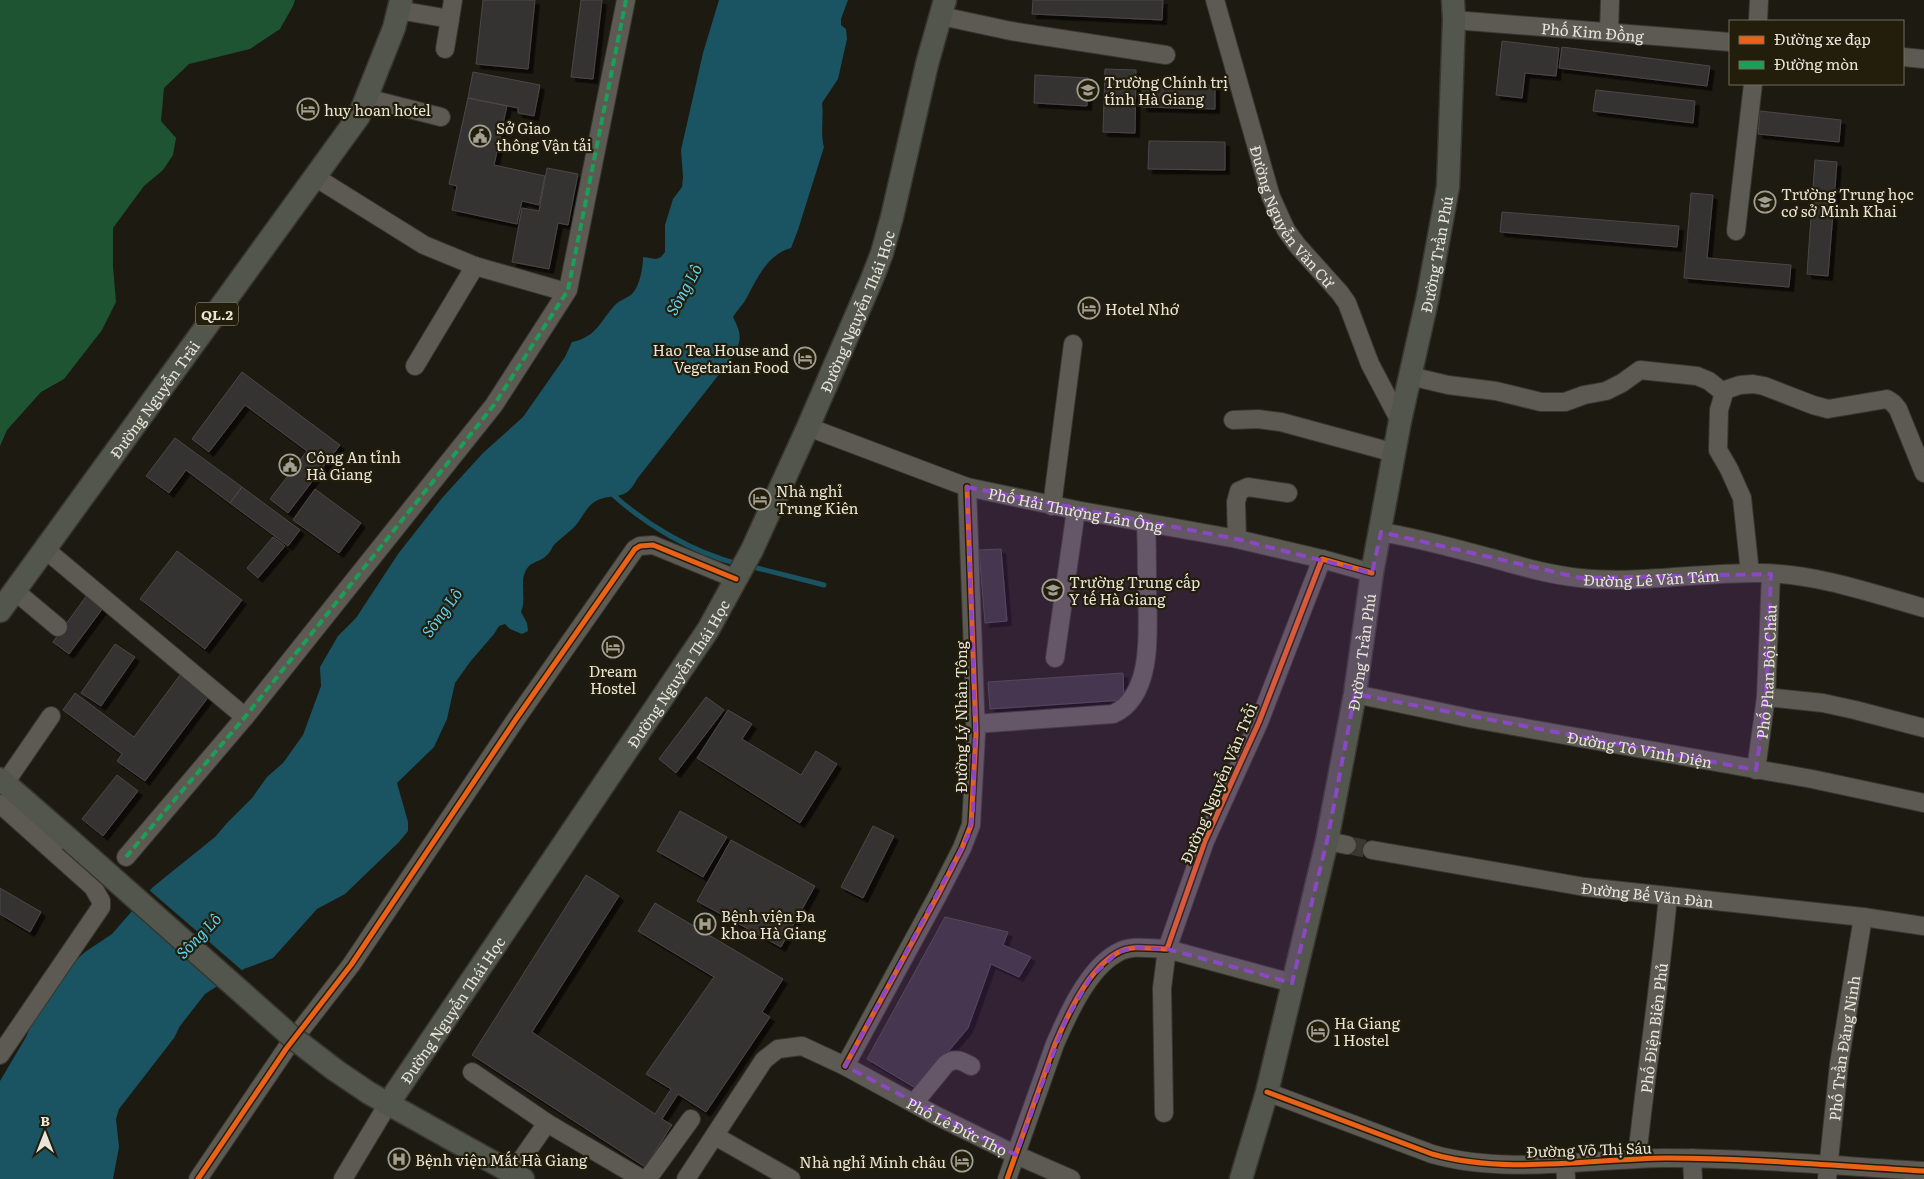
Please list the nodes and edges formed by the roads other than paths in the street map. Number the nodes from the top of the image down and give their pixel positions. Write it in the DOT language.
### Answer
graph roads {
  1 [pos="453,0"];
  2 [pos="626,0"];
  3 [pos="1216,0"];
  4 [pos="1610,0"];
  5 [pos="1759,0"];
  6 [pos="399,5"];
  7 [pos="943,8"];
  8 [pos="1454,10"];
  9 [pos="450,19"];
  10 [pos="1758,20"];
  11 [pos="1609,32"];
  12 [pos="1729,42"];
  13 [pos="445,49"];
  14 [pos="1166,54"];
  15 [pos="1904,57"];
  16 [pos="1924,59"];
  17 [pos="1752,85"];
  18 [pos="366,98"];
  19 [pos="441,117"];
  20 [pos="315,177"];
  21 [pos="1736,231"];
  22 [pos="475,266"];
  23 [pos="566,292"];
  24 [pos="1074,344"];
  25 [pos="415,366"];
  26 [pos="1410,376"];
  27 [pos="1724,393"];
  28 [pos="1232,420"];
  29 [pos="1400,421"];
  30 [pos="808,427"];
  31 [pos="1395,453"];
  32 [pos="1924,473"];
  33 [pos="967,487"];
  34 [pos="1288,493"];
  35 [pos="1052,506"];
  36 [pos="1076,510"];
  37 [pos="1146,523"];
  38 [pos="1381,532"];
  39 [pos="1237,538"];
  40 [pos="46,550"];
  41 [pos="1322,559"];
  42 [pos="1372,572"];
  43 [pos="1750,573"];
  44 [pos="1772,574"];
  45 [pos="737,577"];
  46 [pos="15,591"];
  47 [pos="1924,608"];
  48 [pos="0,611"];
  49 [pos="58,627"];
  50 [pos="1055,658"];
  51 [pos="1355,694"];
  52 [pos="1766,697"];
  53 [pos="51,716"];
  54 [pos="245,717"];
  55 [pos="976,724"];
  56 [pos="1924,728"];
  57 [pos="1756,770"];
  58 [pos="2,789"];
  59 [pos="1924,803"];
  60 [pos="1372,850"];
  61 [pos="126,857"];
  62 [pos="1668,896"];
  63 [pos="1863,917"];
  64 [pos="1924,926"];
  65 [pos="1167,950"];
  66 [pos="1292,984"];
  67 [pos="0,1055"];
  68 [pos="846,1066"];
  69 [pos="971,1066"];
  70 [pos="472,1072"];
  71 [pos="1267,1092"];
  72 [pos="388,1104"];
  73 [pos="914,1104"];
  74 [pos="1164,1113"];
  75 [pos="691,1119"];
  76 [pos="547,1123"];
  77 [pos="715,1136"];
  78 [pos="1016,1155"];
  79 [pos="1637,1158"];
  80 [pos="1692,1158"];
  81 [pos="1565,1171"];
  82 [pos="1828,1172"];
  83 [pos="1915,1173"];
  84 [pos="517,1176"];
  85 [pos="198,1179"];
  86 [pos="343,1179"];
  87 [pos="644,1179"];
  88 [pos="686,1179"];
  89 [pos="790,1179"];
  90 [pos="1007,1179"];
  91 [pos="1071,1179"];
  92 [pos="1241,1179"];
  93 [pos="1693,1179"];
  1 -- 9 [label="street"];
  2 -- 23 [label="street"];
  3 -- 29 [label="street, Đường Nguyễn Văn Cừ"];
  4 -- 11 [label="street"];
  5 -- 10 [label="street"];
  6 -- 9 [label="street"];
  6 -- 18 [label="main road, Đường Nguyễn Trãi / QL.2"];
  7 -- 14 [label="street"];
  7 -- 30 [label="main road, Đường Nguyễn Thái Học"];
  8 -- 11 [label="street, Phố Kim Đồng"];
  8 -- 26 [label="main road, Đường Trần Phú"];
  9 -- 13 [label="street"];
  11 -- 12 [label="street, Phố Kim Đồng"];
  15 -- 16 [label="street"];
  17 -- 21 [label="street"];
  18 -- 19 [label="street"];
  18 -- 20 [label="main road, Đường Nguyễn Trãi / QL.2"];
  20 -- 22 [label="street"];
  20 -- 40 [label="main road, Đường Nguyễn Trãi / QL.2"];
  22 -- 23 [label="street"];
  22 -- 25 [label="street"];
  23 -- 54 [label="street"];
  24 -- 35 [label="street"];
  26 -- 27 [label="street"];
  26 -- 29 [label="main road, Đường Trần Phú"];
  27 -- 32 [label="street"];
  27 -- 43 [label="street"];
  28 -- 31 [label="street"];
  29 -- 31 [label="main road, Đường Trần Phú"];
  30 -- 33 [label="street, Phố Hải Thượng Lãn Ông"];
  30 -- 45 [label="main road, Đường Nguyễn Thái Học"];
  31 -- 38 [label="main road, Đường Trần Phú"];
  33 -- 35 [label="street, Phố Hải Thượng Lãn Ông"];
  33 -- 55 [label="street, Đường Lý Nhân Tông"];
  34 -- 39 [label="street"];
  35 -- 36 [label="street, Phố Hải Thượng Lãn Ông"];
  36 -- 37 [label="street, Phố Hải Thượng Lãn Ông"];
  36 -- 50 [label="street"];
  37 -- 39 [label="street, Phố Hải Thượng Lãn Ông"];
  37 -- 55 [label="street"];
  38 -- 42 [label="main road, Đường Trần Phú"];
  38 -- 43 [label="street, Đường Lê Văn Tám"];
  39 -- 41 [label="street, Phố Hải Thượng Lãn Ông"];
  40 -- 46 [label="main road, Đường Nguyễn Trãi / QL.2"];
  40 -- 54 [label="street"];
  41 -- 42 [label="street"];
  41 -- 65 [label="street, Đường Nguyễn Văn Trỗi"];
  42 -- 51 [label="main road, Đường Trần Phú"];
  43 -- 44 [label="street, Đường Lê Văn Tám"];
  44 -- 47 [label="street, Đường Lê Văn Tám"];
  44 -- 52 [label="street, Phố Phan Bội Châu"];
  45 -- 72 [label="main road, Đường Nguyễn Thái Học"];
  45 -- 85 [label="street"];
  46 -- 48 [label="main road, Đường Nguyễn Trãi / QL.2"];
  46 -- 49 [label="street"];
  51 -- 57 [label="street, Đường Tô Vĩnh Diện"];
  51 -- 66 [label="main road, Đường Trần Phú"];
  52 -- 56 [label="street"];
  52 -- 57 [label="street, Phố Phan Bội Châu"];
  53 -- 58 [label="street"];
  54 -- 61 [label="street"];
  55 -- 68 [label="street, Đường Lý Nhân Tông"];
  57 -- 59 [label="street, Đường Tô Vĩnh Diện"];
  58 -- 67 [label="street"];
  58 -- 72 [label="main road, bridge"];
  60 -- 62 [label="street, Đường Bế Văn Đàn"];
  62 -- 63 [label="street, Đường Bế Văn Đàn"];
  62 -- 79 [label="street, Phố Điện Biên Phủ"];
  63 -- 64 [label="street, Đường Bế Văn Đàn"];
  63 -- 82 [label="street, Phố Trần Đăng Ninh"];
  65 -- 66 [label="street"];
  65 -- 74 [label="street, Đường Nguyễn Văn Trỗi"];
  65 -- 78 [label="street"];
  66 -- 71 [label="main road, Đường Trần Phú"];
  68 -- 73 [label="street, Phố Lê Đức Thọ"];
  68 -- 77 [label="street"];
  69 -- 73 [label="street"];
  70 -- 76 [label="street"];
  71 -- 81 [label="street, Đường Võ Thị Sáu"];
  71 -- 92 [label="main road, Đường Trần Phú"];
  72 -- 84 [label="main road"];
  72 -- 86 [label="street"];
  73 -- 78 [label="street, Phố Lê Đức Thọ"];
  75 -- 87 [label="street"];
  76 -- 84 [label="street"];
  76 -- 87 [label="street"];
  77 -- 88 [label="street"];
  77 -- 89 [label="street"];
  78 -- 90 [label="street"];
  78 -- 91 [label="street, Phố Lê Đức Thọ"];
  79 -- 80 [label="street, Đường Võ Thị Sáu"];
  79 -- 81 [label="street, Đường Võ Thị Sáu"];
  80 -- 82 [label="street, Đường Võ Thị Sáu"];
  80 -- 93 [label="street"];
  82 -- 83 [label="street, Đường Võ Thị Sáu"];
}
